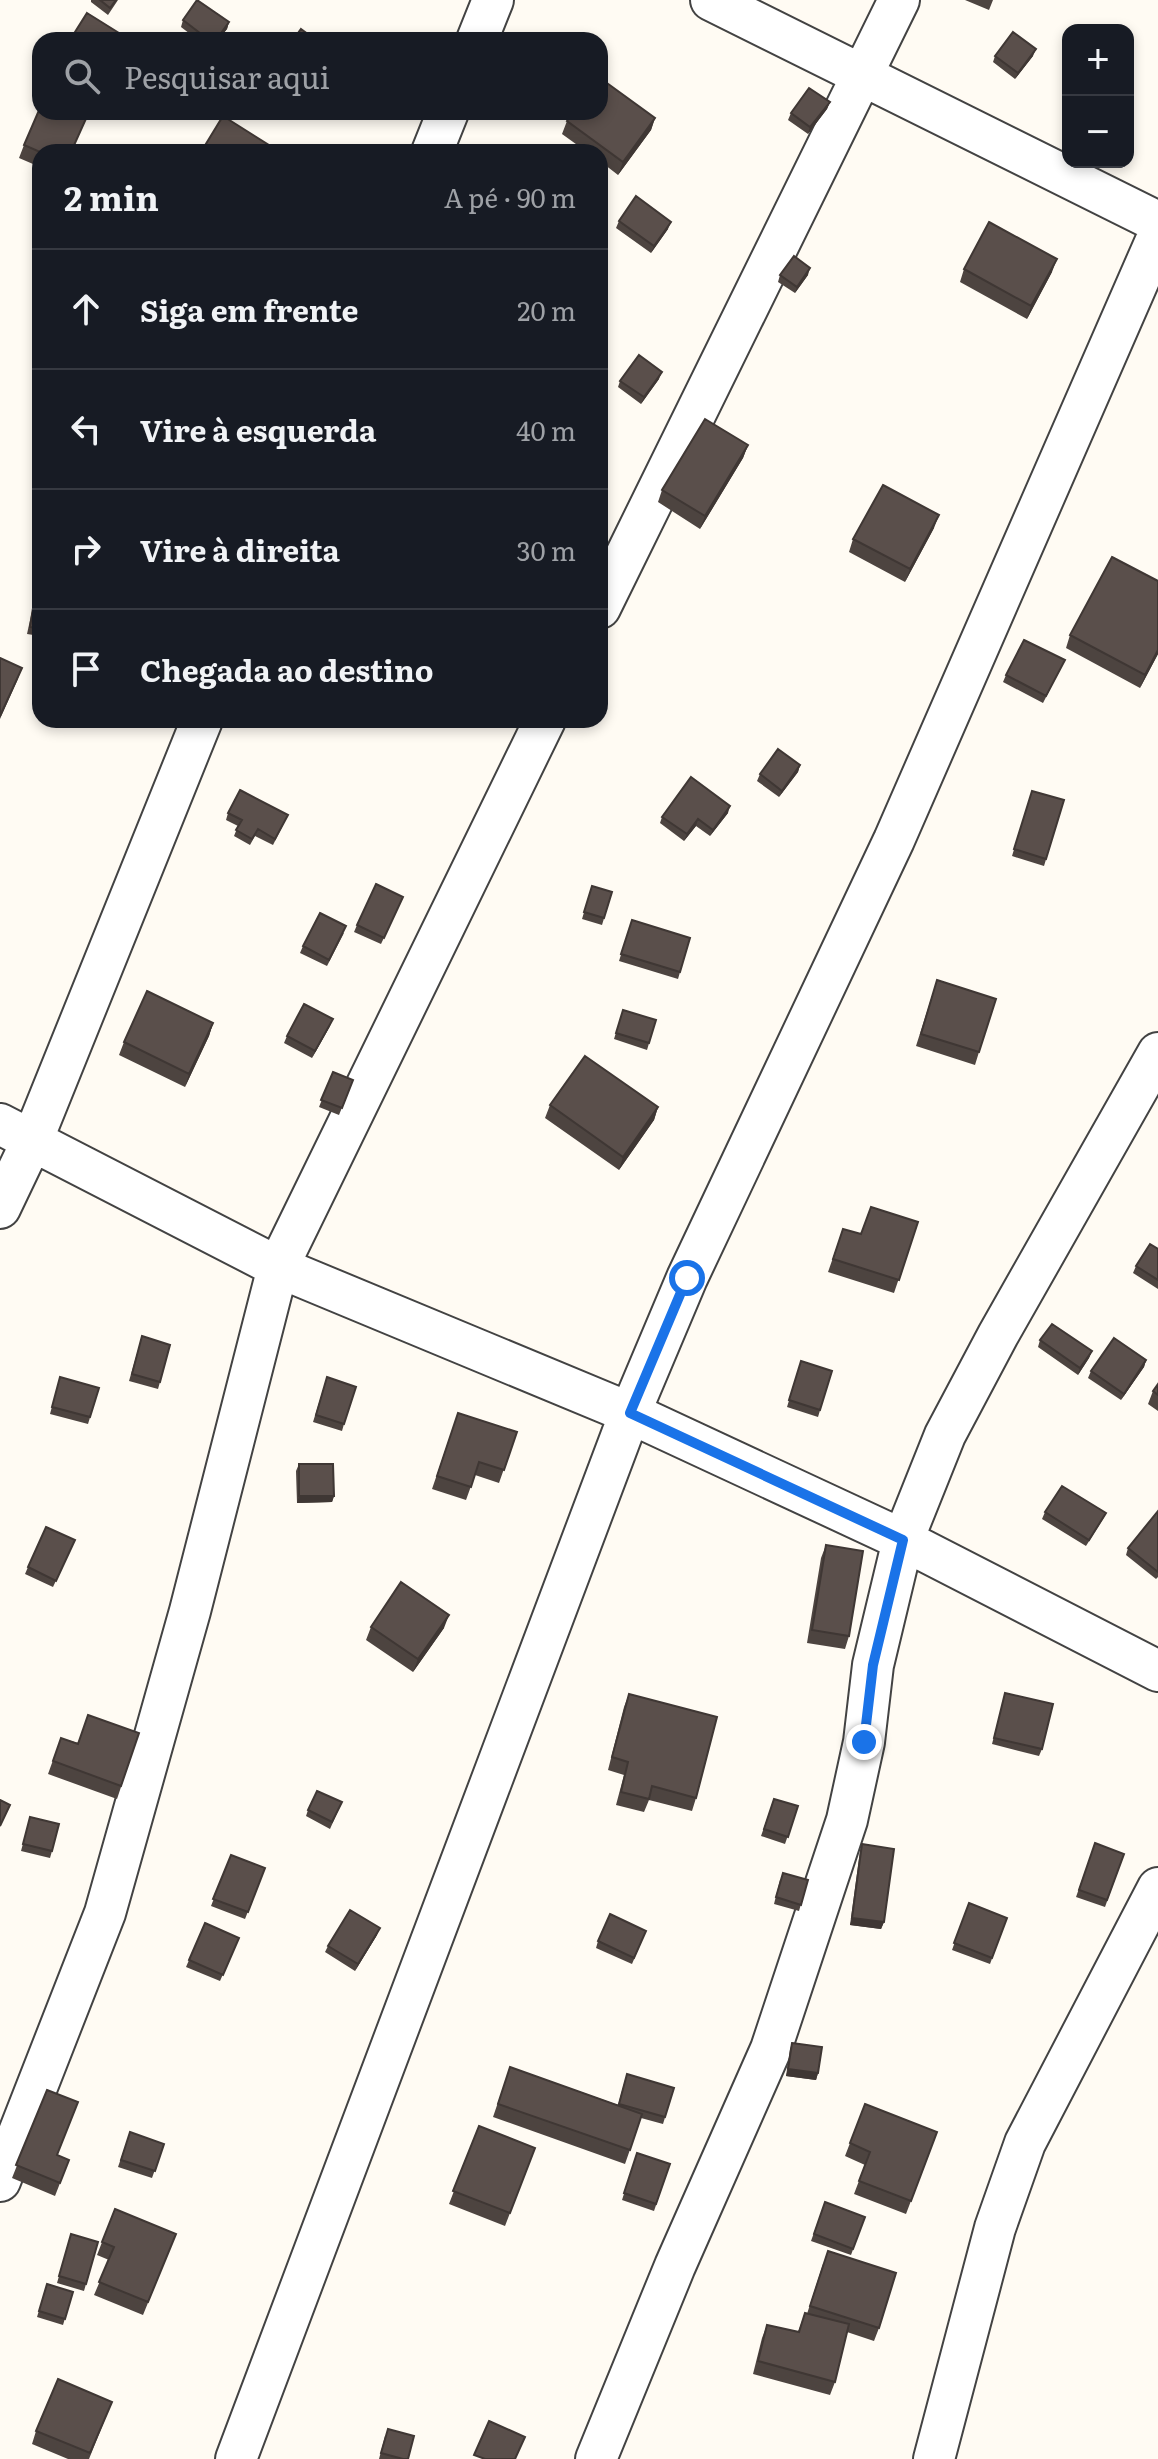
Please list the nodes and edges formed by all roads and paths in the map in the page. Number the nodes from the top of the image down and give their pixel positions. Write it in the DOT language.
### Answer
graph roads {
  1 [pos="493,0"];
  2 [pos="711,0"];
  3 [pos="899,0"];
  4 [pos="480,32"];
  5 [pos="862,73"];
  6 [pos="445,120"];
  7 [pos="435,144"];
  8 [pos="1158,222"];
  9 [pos="1158,236"];
  10 [pos="608,592"];
  11 [pos="198,728"];
  12 [pos="541,728"];
  13 [pos="1158,1053"];
  14 [pos="16,1132"];
  15 [pos="0,1208"];
  16 [pos="278,1267"];
  17 [pos="630,1413"];
  18 [pos="903,1540"];
  19 [pos="1158,1671"];
  20 [pos="1158,1888"];
  21 [pos="0,2181"];
  22 [pos="236,2459"];
  23 [pos="596,2459"];
  24 [pos="934,2459"];
  1 -- 4 [label="street"];
  2 -- 5 [label="street"];
  3 -- 5 [label="street"];
  5 -- 8 [label="street"];
  5 -- 10 [label="street"];
  6 -- 7 [label="street"];
  9 -- 17 [label="street"];
  11 -- 14 [label="street"];
  12 -- 16 [label="street"];
  13 -- 18 [label="street"];
  14 -- 15 [label="street"];
  14 -- 16 [label="street"];
  16 -- 17 [label="street"];
  16 -- 21 [label="street"];
  17 -- 18 [label="street"];
  17 -- 22 [label="street"];
  18 -- 19 [label="street"];
  18 -- 23 [label="street"];
  20 -- 24 [label="street"];
}
